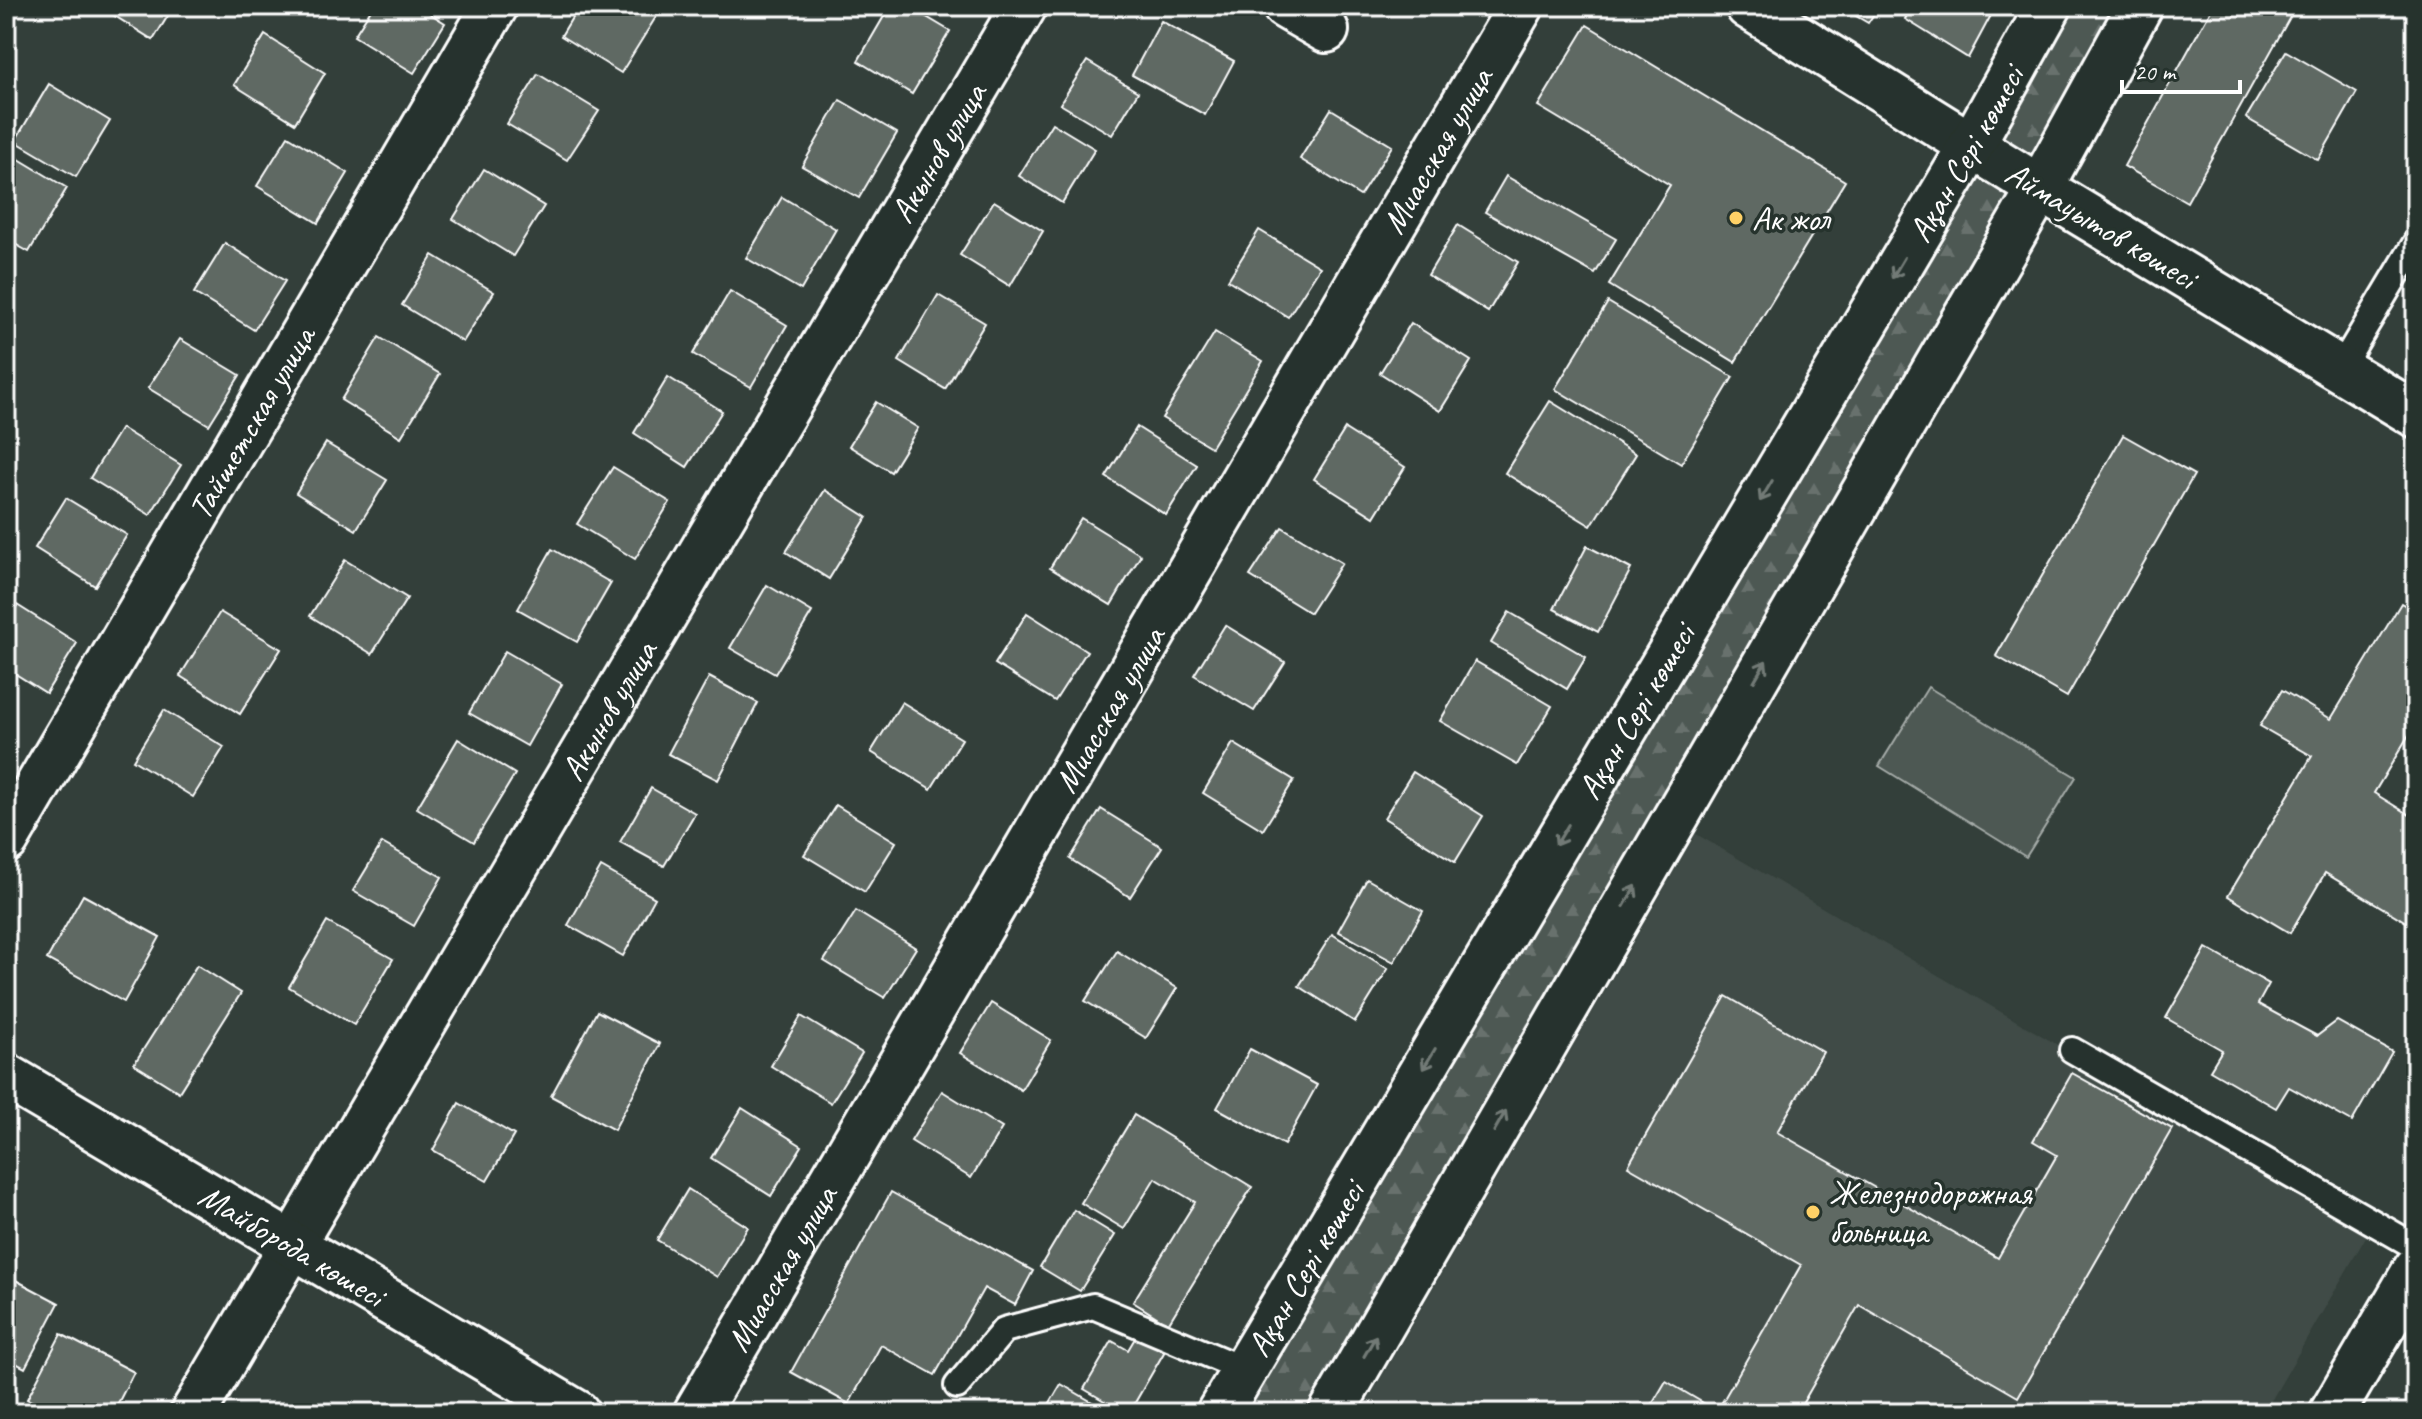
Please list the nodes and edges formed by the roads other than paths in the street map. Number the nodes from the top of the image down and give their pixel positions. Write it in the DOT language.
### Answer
graph roads {
  1 [pos="495,6"];
  2 [pos="1024,6"];
  3 [pos="1285,6"];
  4 [pos="1521,6"];
  5 [pos="1748,6"];
  6 [pos="2049,6"];
  7 [pos="2140,6"];
  8 [pos="1326,30"];
  9 [pos="1971,146"];
  10 [pos="2040,188"];
  11 [pos="2416,242"];
  12 [pos="2340,369"];
  13 [pos="2416,415"];
  14 [pos="6,840"];
  15 [pos="2072,1050"];
  16 [pos="6,1076"];
  17 [pos="294,1245"];
  18 [pos="2416,1247"];
  19 [pos="2416,1269"];
  20 [pos="1245,1370"];
  21 [pos="957,1386"];
  22 [pos="193,1413"];
  23 [pos="577,1413"];
  24 [pos="696,1413"];
  25 [pos="1219,1413"];
  26 [pos="1331,1413"];
  27 [pos="2332,1413"];
  1 -- 14 [label="street, Тайшетская улица"];
  2 -- 17 [label="street, Акынов улица"];
  3 -- 8 [label="street"];
  4 -- 24 [label="street, Миасская улица"];
  5 -- 9 [label="street, Аймауытов көшесі"];
  6 -- 9 [label="street, Ақан Сері көшесі"];
  7 -- 10 [label="street"];
  9 -- 10 [label="street, Аймауытов көшесі"];
  9 -- 20 [label="street, Ақан Сері көшесі, one-way"];
  10 -- 12 [label="street, Аймауытов көшесі"];
  26 -- 10 [label="street, one-way"];
  11 -- 12 [label="lane"];
  12 -- 13 [label="street, Аймауытов көшесі"];
  15 -- 18 [label="lane"];
  16 -- 17 [label="street, Майборода көшесі"];
  17 -- 22 [label="street, Акынов улица"];
  17 -- 23 [label="street, Майборода көшесі"];
  19 -- 27 [label="street"];
  20 -- 21 [label="lane"];
  20 -- 25 [label="street, Ақан Сері көшесі"];
}
